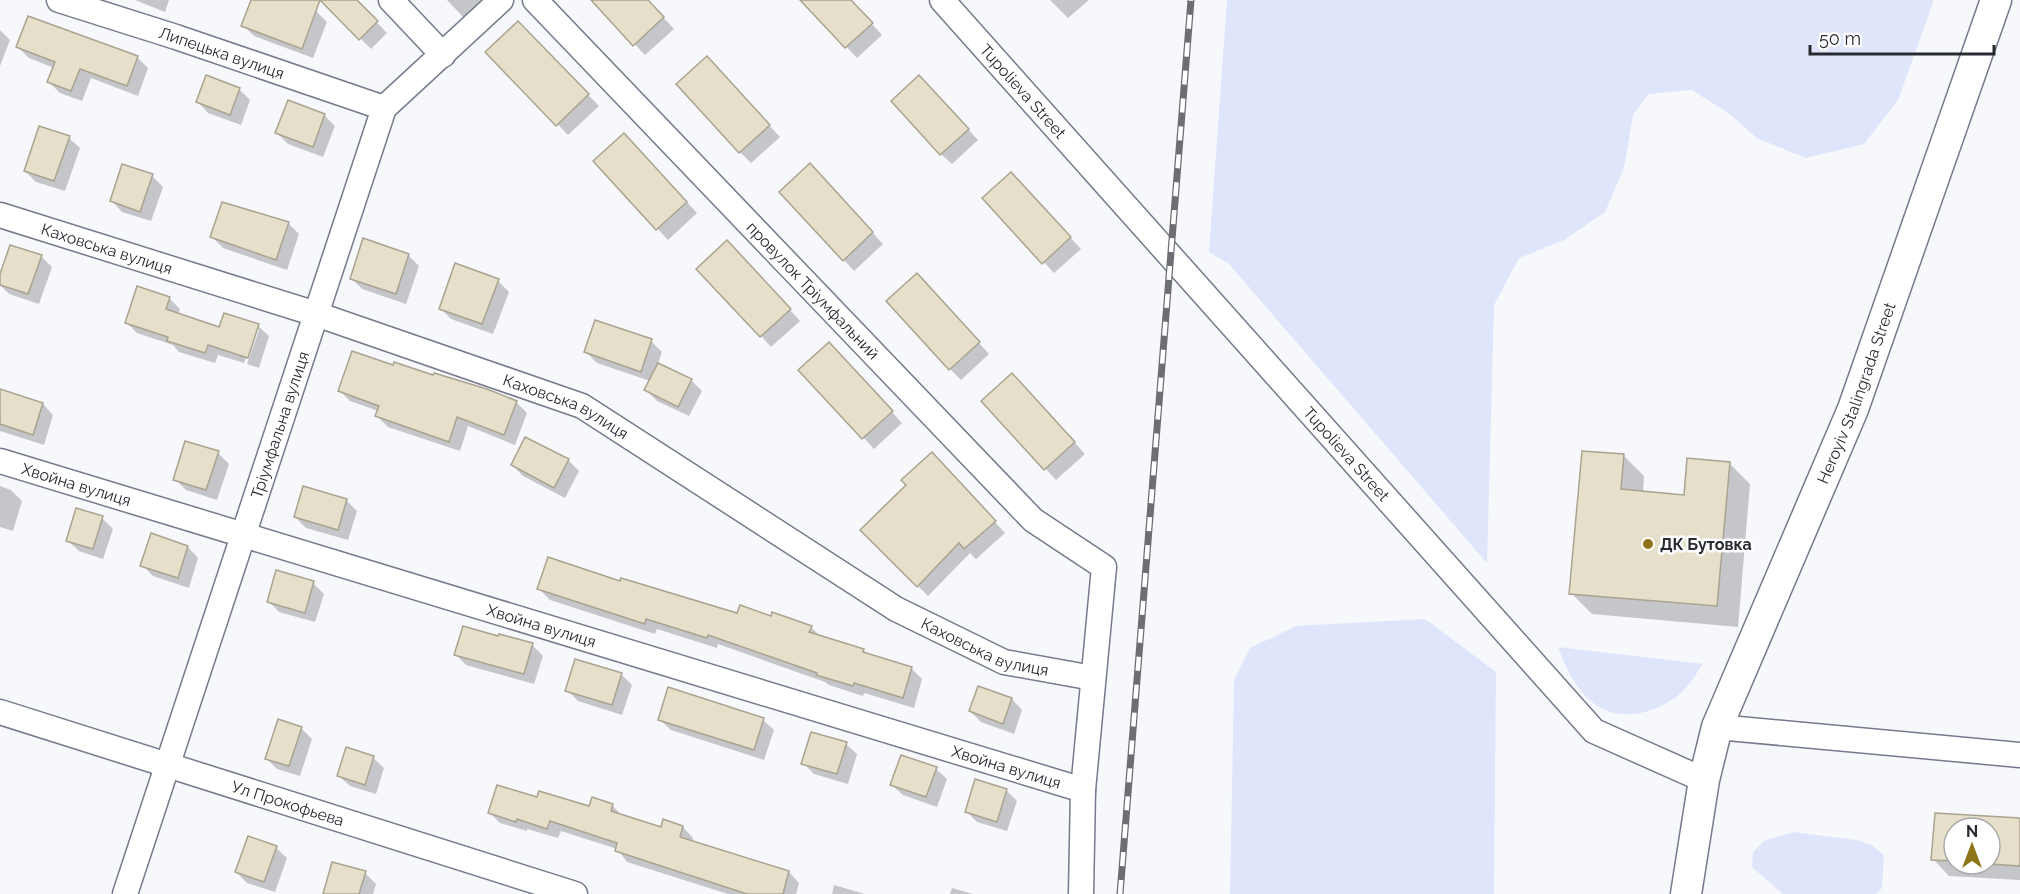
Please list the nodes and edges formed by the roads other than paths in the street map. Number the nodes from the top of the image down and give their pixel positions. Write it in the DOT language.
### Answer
graph roads {
  1 [pos="59,0"];
  2 [pos="391,0"];
  3 [pos="501,0"];
  4 [pos="535,0"];
  5 [pos="942,0"];
  6 [pos="1996,0"];
  7 [pos="443,55"];
  8 [pos="384,108"];
  9 [pos="0,215"];
  10 [pos="316,314"];
  11 [pos="0,461"];
  12 [pos="244,534"];
  13 [pos="1093,678"];
  14 [pos="0,712"];
  15 [pos="1717,727"];
  16 [pos="2020,755"];
  17 [pos="168,765"];
  18 [pos="1704,780"];
  19 [pos="1083,790"];
  20 [pos="125,894"];
  21 [pos="575,894"];
  22 [pos="1081,894"];
  23 [pos="1686,894"];
  1 -- 8 [label="street, Липецька вулиця"];
  2 -- 7 [label="street"];
  3 -- 7 [label="street, Тріумфальна вулиця"];
  4 -- 13 [label="street, провулок Тріумфальний"];
  5 -- 18 [label="street, Tupolieva Street"];
  6 -- 15 [label="main road, Heroyiv Stalingrada Street"];
  7 -- 8 [label="street, Тріумфальна вулиця"];
  8 -- 10 [label="street, Тріумфальна вулиця"];
  9 -- 10 [label="street, Каховська вулиця"];
  10 -- 12 [label="street, Тріумфальна вулиця"];
  10 -- 13 [label="street, Каховська вулиця"];
  11 -- 12 [label="street, Хвойна вулиця"];
  12 -- 17 [label="street, Тріумфальна вулиця"];
  12 -- 19 [label="street, Хвойна вулиця"];
  13 -- 19 [label="street"];
  14 -- 17 [label="street, Ул Прокофьева"];
  15 -- 16 [label="street"];
  15 -- 18 [label="main road, Heroyiv Stalingrada Street"];
  17 -- 20 [label="street, Тріумфальна вулиця"];
  17 -- 21 [label="street, Ул Прокофьева"];
  18 -- 23 [label="main road"];
  19 -- 22 [label="street"];
}
